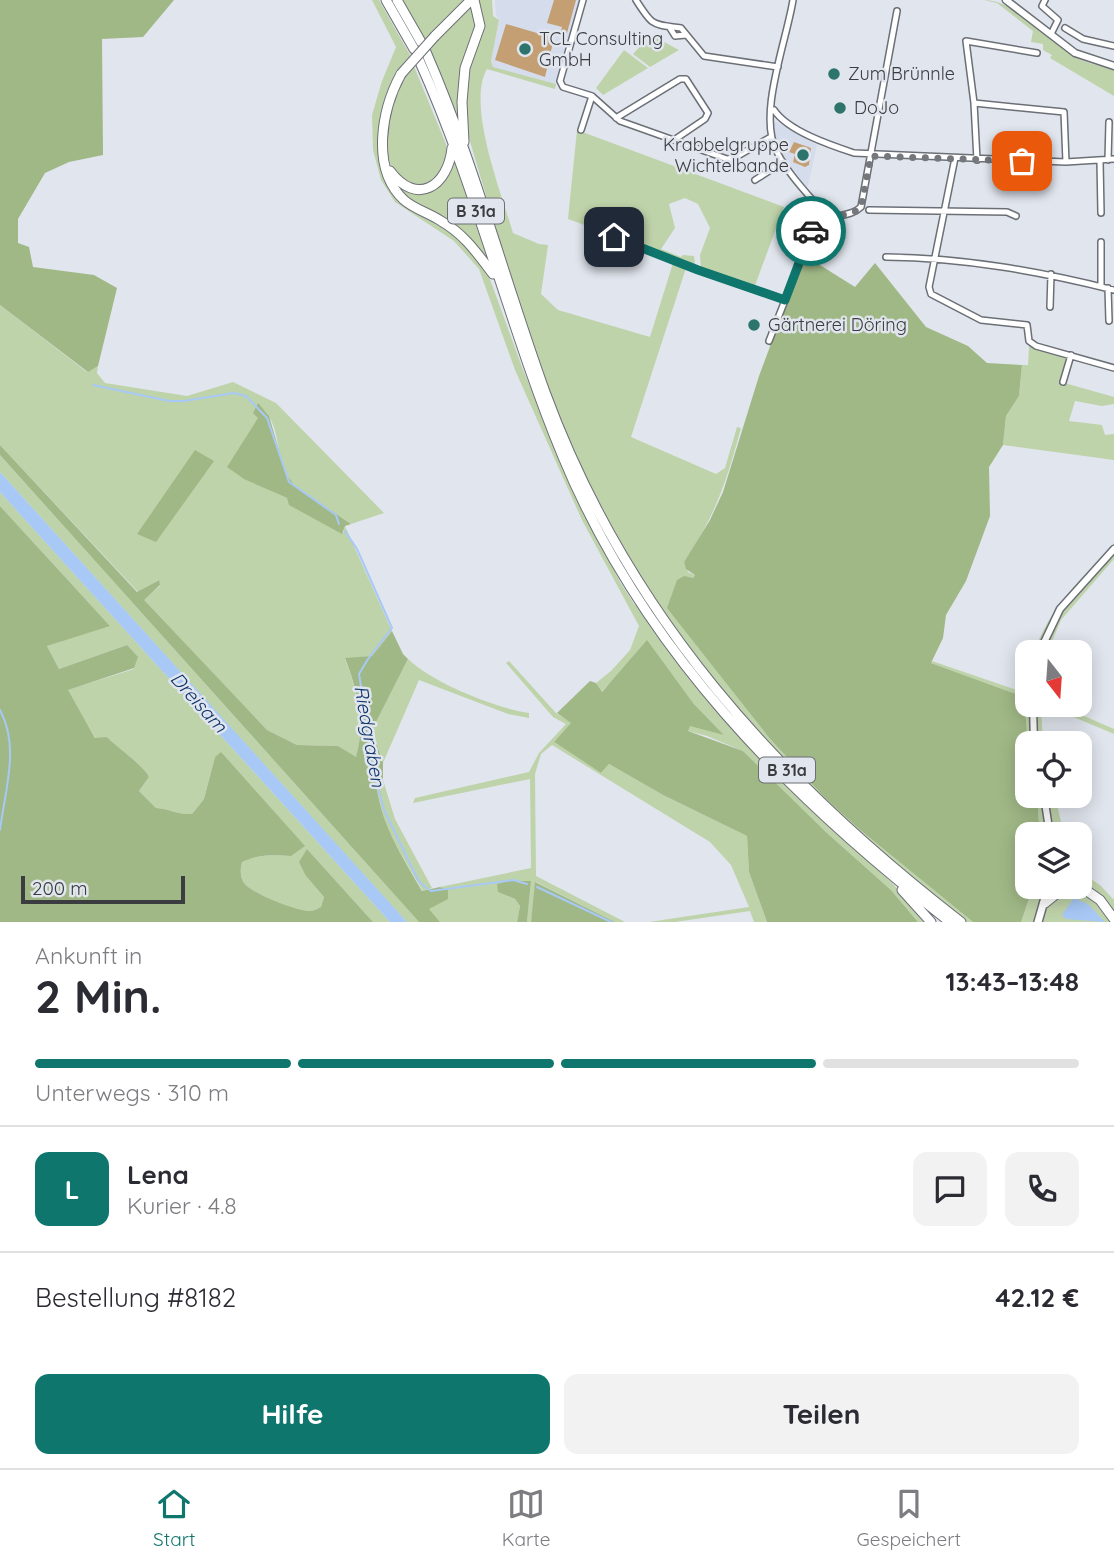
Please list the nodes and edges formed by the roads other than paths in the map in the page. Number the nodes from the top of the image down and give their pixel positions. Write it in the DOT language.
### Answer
graph roads {
  1 [pos="386,0"];
  2 [pos="397,0"];
  3 [pos="472,0"];
  4 [pos="583,0"];
  5 [pos="636,0"];
  6 [pos="793,0"];
  7 [pos="1006,0"];
  8 [pos="1045,0"];
  9 [pos="897,11"];
  10 [pos="1065,28"];
  11 [pos="1051,34"];
  12 [pos="421,41"];
  13 [pos="1114,46"];
  14 [pos="414,50"];
  15 [pos="426,52"];
  16 [pos="1037,52"];
  17 [pos="419,60"];
  18 [pos="1114,66"];
  19 [pos="778,67"];
  20 [pos="592,96"];
  21 [pos="975,103"];
  22 [pos="774,110"];
  23 [pos="616,118"];
  24 [pos="1109,122"];
  25 [pos="581,130"];
  26 [pos="771,137"];
  27 [pos="674,140"];
  28 [pos="453,143"];
  29 [pos="464,148"];
  30 [pos="871,156"];
  31 [pos="955,158"];
  32 [pos="977,160"];
  33 [pos="1111,160"];
  34 [pos="1101,161"];
  35 [pos="783,162"];
  36 [pos="1066,162"];
  37 [pos="387,167"];
  38 [pos="755,180"];
  39 [pos="869,210"];
  40 [pos="944,212"];
  41 [pos="1101,214"];
  42 [pos="1016,216"];
  43 [pos="827,217"];
  44 [pos="609,234"];
  45 [pos="1101,242"];
  46 [pos="886,257"];
  47 [pos="936,258"];
  48 [pos="1051,274"];
  49 [pos="499,281"];
  50 [pos="1101,286"];
  51 [pos="1111,289"];
  52 [pos="785,300"];
  53 [pos="1050,307"];
  54 [pos="1109,321"];
  55 [pos="769,341"];
  56 [pos="1070,355"];
  57 [pos="1114,368"];
  58 [pos="1063,382"];
  59 [pos="1114,549"];
  60 [pos="1045,640"];
  61 [pos="892,878"];
  62 [pos="1092,895"];
  63 [pos="1046,899"];
  64 [pos="1049,899"];
  65 [pos="1045,902"];
  66 [pos="1114,919"];
  67 [pos="931,922"];
  68 [pos="950,922"];
  69 [pos="961,922"];
  70 [pos="1038,922"];
  1 -- 14 [label="highway"];
  2 -- 12 [label="highway"];
  3 -- 29 [label="highway"];
  3 -- 37 [label="highway, bridge"];
  4 -- 20 [label="street"];
  5 -- 19 [label="street"];
  6 -- 19 [label="street"];
  7 -- 11 [label="street"];
  8 -- 11 [label="street"];
  9 -- 30 [label="street"];
  10 -- 13 [label="street"];
  11 -- 18 [label="street"];
  15 -- 29 [label="highway, B 31a"];
  16 -- 21 [label="street"];
  17 -- 28 [label="highway, B 31a"];
  19 -- 22 [label="street"];
  20 -- 23 [label="street"];
  20 -- 25 [label="street"];
  21 -- 32 [label="street"];
  21 -- 36 [label="street"];
  22 -- 26 [label="street"];
  22 -- 30 [label="street"];
  23 -- 27 [label="street"];
  23 -- 27 [label="street"];
  24 -- 33 [label="street"];
  26 -- 27 [label="street"];
  26 -- 35 [label="street"];
  28 -- 37 [label="highway"];
  28 -- 49 [label="highway, B 31a"];
  29 -- 69 [label="highway, B 31a"];
  30 -- 31 [label="street"];
  30 -- 43 [label="street"];
  31 -- 32 [label="street"];
  31 -- 40 [label="street"];
  32 -- 36 [label="street"];
  33 -- 34 [label="street"];
  34 -- 36 [label="street"];
  34 -- 41 [label="street"];
  35 -- 38 [label="street"];
  35 -- 43 [label="street"];
  37 -- 49 [label="highway"];
  39 -- 40 [label="street"];
  40 -- 42 [label="street"];
  40 -- 47 [label="street"];
  43 -- 52 [label="street"];
  44 -- 52 [label="street"];
  45 -- 50 [label="street"];
  46 -- 47 [label="street"];
  47 -- 48 [label="street"];
  47 -- 56 [label="street"];
  48 -- 50 [label="street"];
  48 -- 53 [label="street"];
  49 -- 61 [label="highway, B 31a"];
  50 -- 51 [label="street"];
  51 -- 54 [label="street"];
  52 -- 55 [label="street"];
  56 -- 57 [label="street"];
  56 -- 58 [label="street"];
  59 -- 60 [label="street"];
  61 -- 67 [label="highway"];
  61 -- 68 [label="highway, B 31a"];
  62 -- 66 [label="highway"];
  63 -- 65 [label="main road"];
  64 -- 65 [label="highway"];
  65 -- 70 [label="main road"];
}
